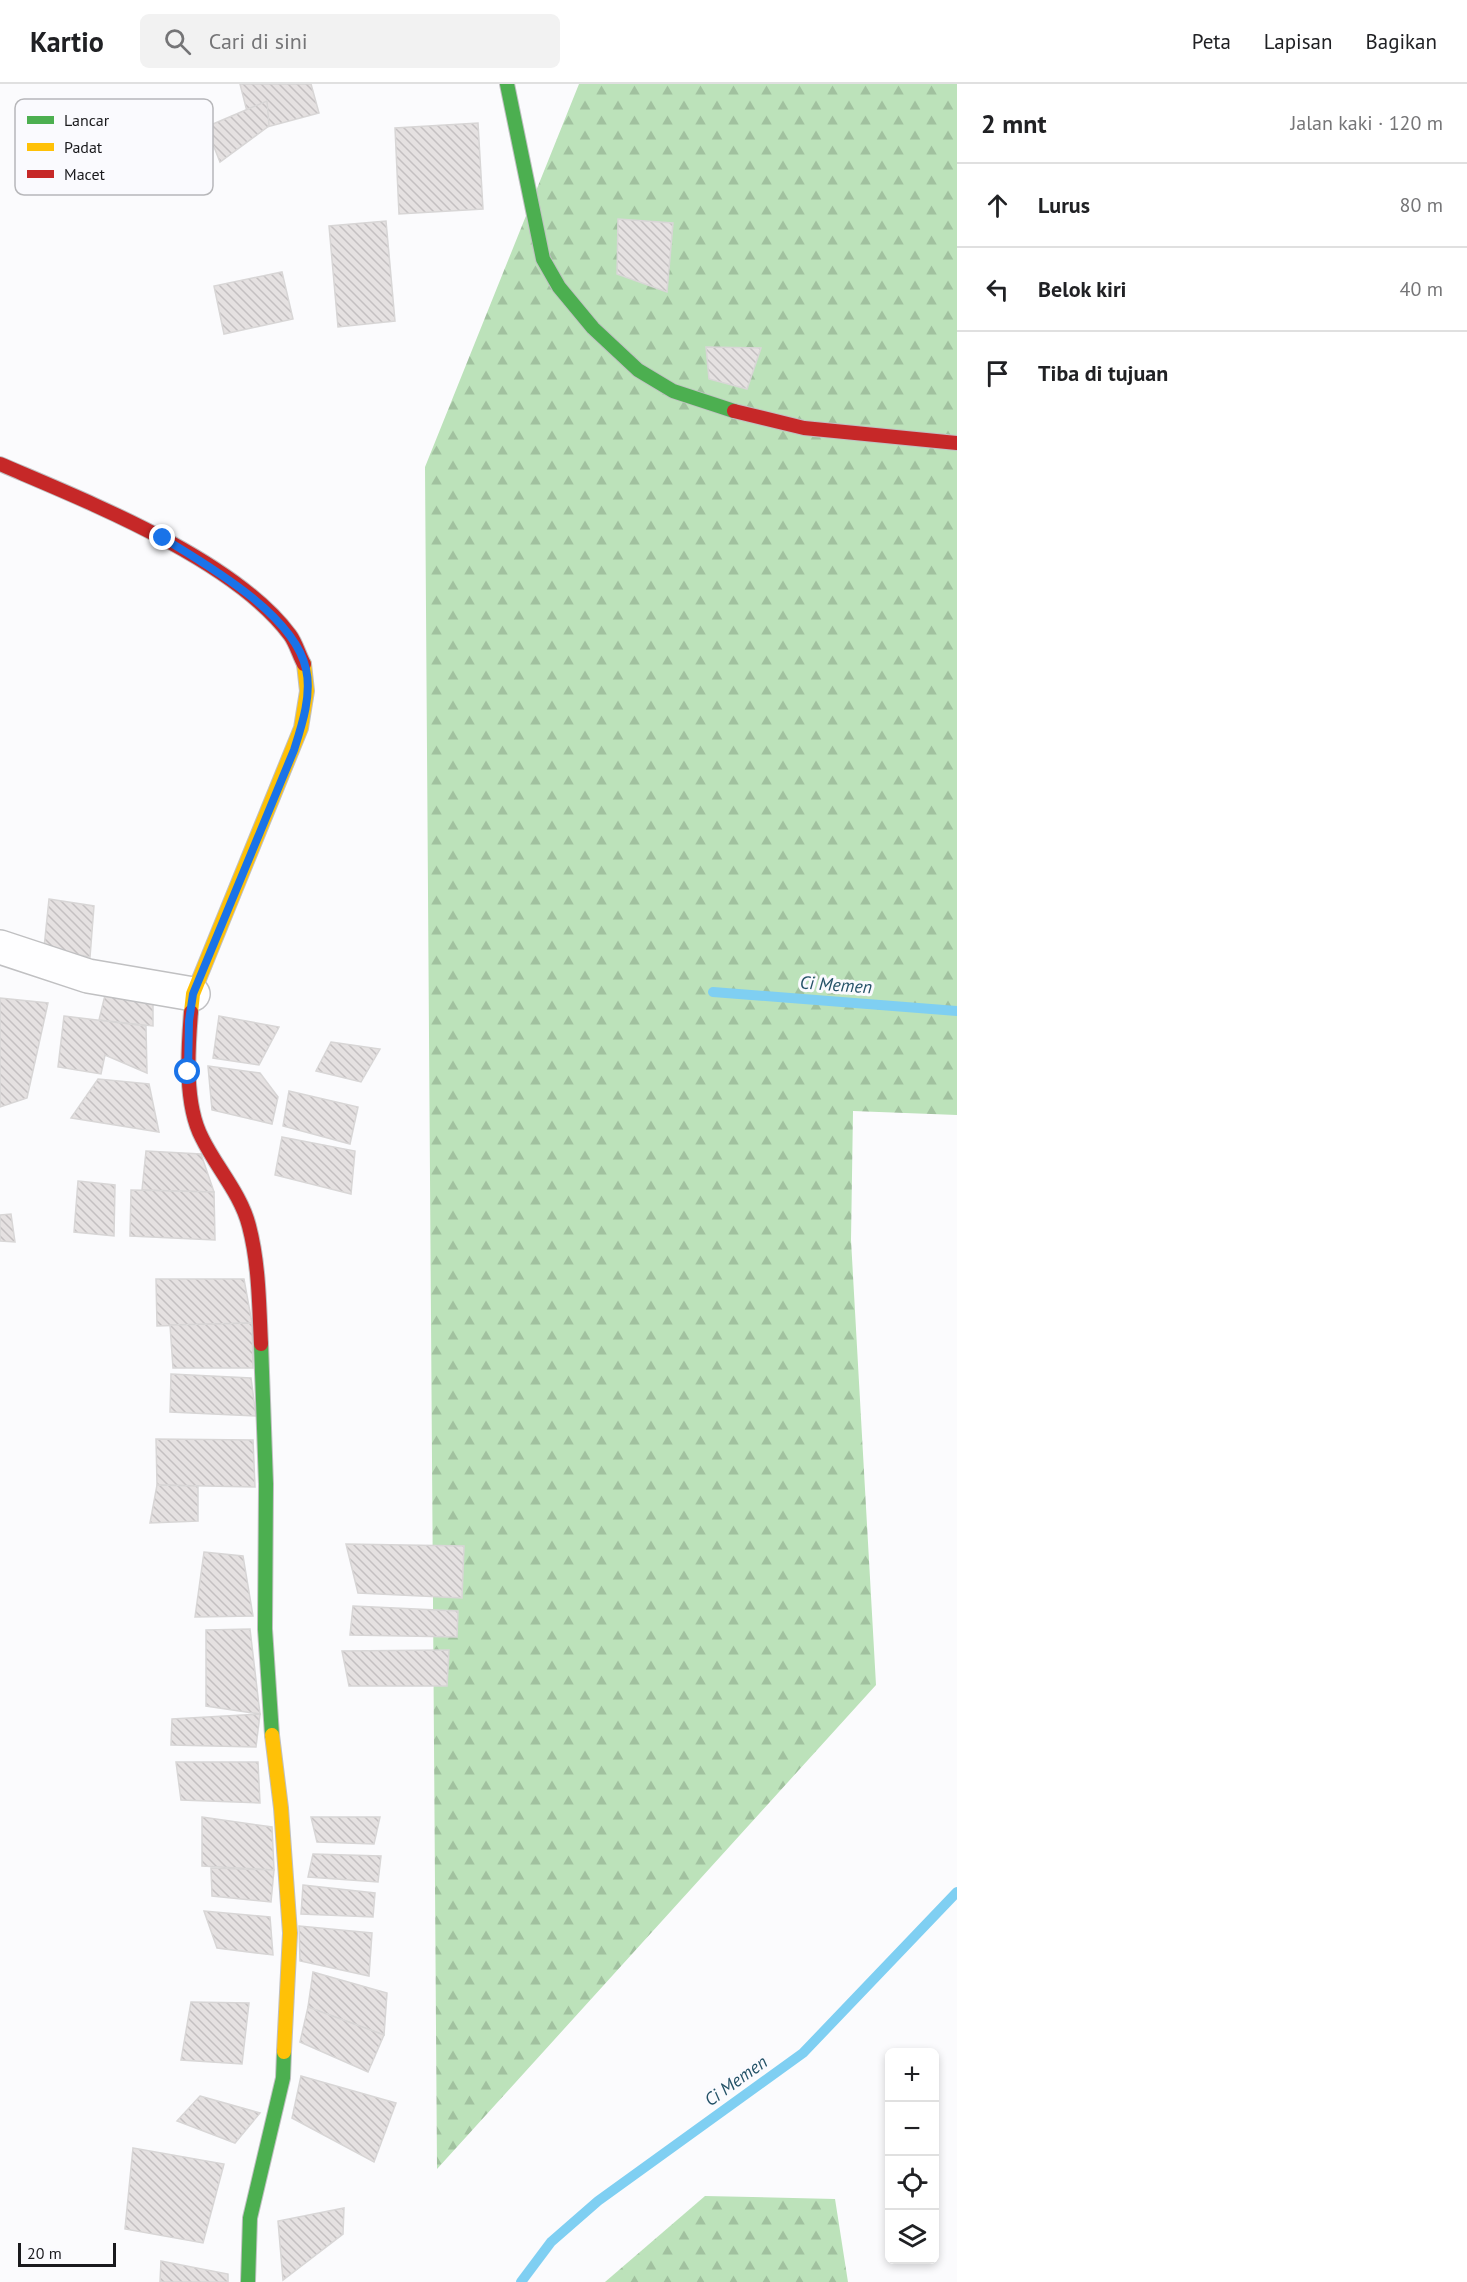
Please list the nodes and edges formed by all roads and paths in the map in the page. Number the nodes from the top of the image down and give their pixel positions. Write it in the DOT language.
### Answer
graph roads {
  1 [pos="507,84"];
  2 [pos="957,443"];
  3 [pos="0,465"];
  4 [pos="0,947"];
  5 [pos="193,994"];
  6 [pos="248,2282"];
  1 -- 2 [label="street"];
  3 -- 5 [label="street"];
  4 -- 5 [label="street"];
  5 -- 6 [label="street"];
}
